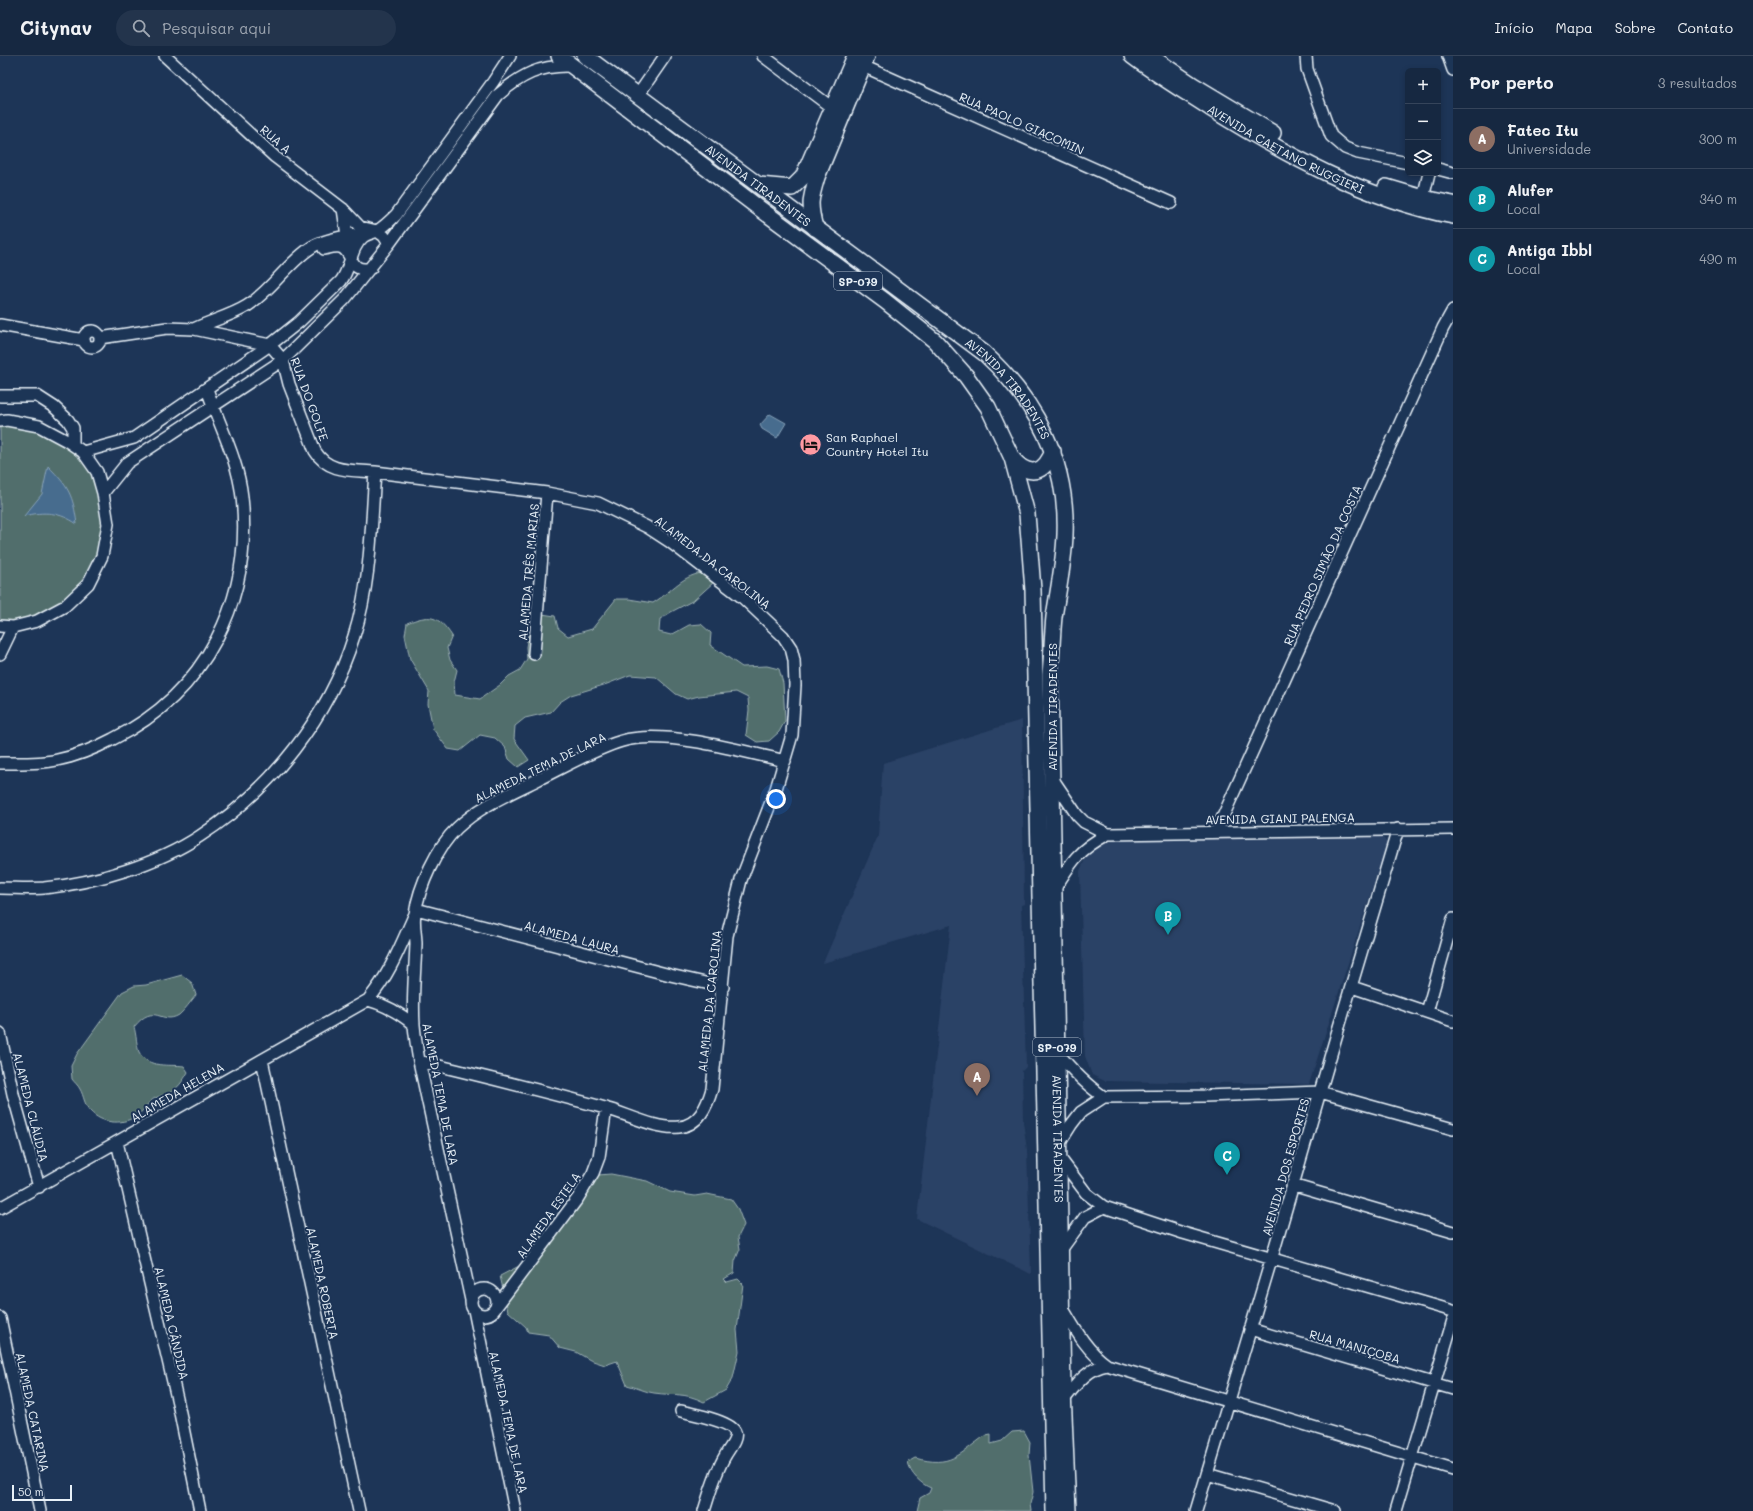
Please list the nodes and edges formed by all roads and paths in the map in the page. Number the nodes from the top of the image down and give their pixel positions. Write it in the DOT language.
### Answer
graph roads {
  1 [pos="165,56"];
  2 [pos="510,56"];
  3 [pos="559,56"];
  4 [pos="585,56"];
  5 [pos="665,56"];
  6 [pos="763,56"];
  7 [pos="1132,56"];
  8 [pos="1150,56"];
  9 [pos="1306,56"];
  10 [pos="1448,56"];
  11 [pos="862,59"];
  12 [pos="571,66"];
  13 [pos="1453,70"];
  14 [pos="493,82"];
  15 [pos="504,90"];
  16 [pos="638,95"];
  17 [pos="838,112"];
  18 [pos="1405,162"];
  19 [pos="1441,170"];
  20 [pos="1453,173"];
  21 [pos="1428,176"];
  22 [pos="759,185"];
  23 [pos="792,188"];
  24 [pos="1423,198"];
  25 [pos="1171,203"];
  26 [pos="1453,204"];
  27 [pos="810,206"];
  28 [pos="343,209"];
  29 [pos="1453,216"];
  30 [pos="815,228"];
  31 [pos="377,231"];
  32 [pos="347,236"];
  33 [pos="390,244"];
  34 [pos="306,252"];
  35 [pos="351,262"];
  36 [pos="371,268"];
  37 [pos="1453,310"];
  38 [pos="0,325"];
  39 [pos="194,329"];
  40 [pos="270,345"];
  41 [pos="283,360"];
  42 [pos="207,389"];
  43 [pos="0,396"];
  44 [pos="212,406"];
  45 [pos="0,421"];
  46 [pos="73,445"];
  47 [pos="1053,451"];
  48 [pos="83,452"];
  49 [pos="1012,458"];
  50 [pos="375,472"];
  51 [pos="103,493"];
  52 [pos="547,493"];
  53 [pos="0,626"];
  54 [pos="13,628"];
  55 [pos="0,654"];
  56 [pos="534,654"];
  57 [pos="785,761"];
  58 [pos="0,764"];
  59 [pos="1052,778"];
  60 [pos="1398,829"];
  61 [pos="1453,829"];
  62 [pos="1216,832"];
  63 [pos="1108,834"];
  64 [pos="0,888"];
  65 [pos="1054,890"];
  66 [pos="415,912"];
  67 [pos="1453,919"];
  68 [pos="1449,948"];
  69 [pos="723,987"];
  70 [pos="1352,987"];
  71 [pos="368,1000"];
  72 [pos="1427,1012"];
  73 [pos="1453,1022"];
  74 [pos="414,1025"];
  75 [pos="0,1032"];
  76 [pos="1057,1052"];
  77 [pos="262,1060"];
  78 [pos="419,1061"];
  79 [pos="1320,1092"];
  80 [pos="1104,1097"];
  81 [pos="606,1108"];
  82 [pos="1453,1129"];
  83 [pos="117,1142"];
  84 [pos="1059,1151"];
  85 [pos="1292,1185"];
  86 [pos="39,1187"];
  87 [pos="1104,1207"];
  88 [pos="0,1208"];
  89 [pos="1453,1232"];
  90 [pos="1061,1250"];
  91 [pos="1272,1257"];
  92 [pos="464,1272"];
  93 [pos="513,1286"];
  94 [pos="490,1291"];
  95 [pos="473,1305"];
  96 [pos="1061,1307"];
  97 [pos="494,1310"];
  98 [pos="1453,1311"];
  99 [pos="0,1318"];
  100 [pos="1453,1320"];
  101 [pos="1250,1329"];
  102 [pos="479,1338"];
  103 [pos="1107,1365"];
  104 [pos="1435,1383"];
  105 [pos="1453,1389"];
  106 [pos="1063,1401"];
  107 [pos="1228,1401"];
  108 [pos="681,1411"];
  109 [pos="1412,1457"];
  110 [pos="1453,1469"];
  111 [pos="1207,1474"];
  112 [pos="40,1511"];
  113 [pos="200,1511"];
  114 [pos="359,1511"];
  115 [pos="515,1511"];
  116 [pos="704,1511"];
  117 [pos="1054,1511"];
  118 [pos="1068,1511"];
  119 [pos="1196,1511"];
  120 [pos="1335,1511"];
  121 [pos="1396,1511"];
  1 -- 28 [label="street, RUA A"];
  2 -- 14 [label="street"];
  3 -- 12 [label="main road, AVENIDA TIRADENTES / SP-079"];
  4 -- 16 [label="main road, AVENIDA TIRADENTES / SP-079"];
  5 -- 16 [label="street"];
  6 -- 17 [label="street"];
  7 -- 29 [label="main road, AVENIDA CAETANO RUGGIERI"];
  8 -- 24 [label="main road, AVENIDA CAETANO RUGGIERI"];
  9 -- 18 [label="street"];
  10 -- 13 [label="street"];
  11 -- 17 [label="main road"];
  11 -- 25 [label="street, RUA PAOLO GIACOMIN"];
  12 -- 15 [label="street"];
  12 -- 49 [label="main road, AVENIDA TIRADENTES / SP-079"];
  14 -- 15 [label="street"];
  14 -- 31 [label="street"];
  15 -- 33 [label="street"];
  16 -- 22 [label="main road, AVENIDA TIRADENTES / SP-079"];
  17 -- 23 [label="main road"];
  17 -- 27 [label="main road"];
  19 -- 20 [label="street"];
  21 -- 24 [label="street"];
  22 -- 23 [label="main road"];
  22 -- 30 [label="main road, AVENIDA TIRADENTES / SP-079"];
  23 -- 27 [label="main road"];
  24 -- 26 [label="main road, AVENIDA CAETANO RUGGIERI"];
  27 -- 30 [label="main road"];
  28 -- 31 [label="street, RUA A"];
  28 -- 32 [label="street"];
  30 -- 47 [label="main road, AVENIDA TIRADENTES / SP-079"];
  31 -- 32 [label="street"];
  31 -- 33 [label="street"];
  31 -- 35 [label="street"];
  32 -- 34 [label="street"];
  32 -- 35 [label="street"];
  33 -- 36 [label="street"];
  34 -- 35 [label="street"];
  34 -- 39 [label="street"];
  35 -- 36 [label="street"];
  35 -- 40 [label="street"];
  36 -- 41 [label="street"];
  37 -- 62 [label="street, RUA PEDRO SIMÃO DA COSTA"];
  38 -- 39 [label="street"];
  39 -- 40 [label="street"];
  40 -- 41 [label="street, RUA DO GOLFE"];
  40 -- 42 [label="street"];
  41 -- 44 [label="street"];
  41 -- 50 [label="street, RUA DO GOLFE"];
  42 -- 44 [label="street"];
  42 -- 48 [label="street"];
  43 -- 46 [label="street"];
  44 -- 51 [label="street"];
  44 -- 58 [label="street"];
  45 -- 46 [label="street"];
  46 -- 48 [label="street"];
  47 -- 49 [label="main road"];
  47 -- 59 [label="main road, AVENIDA TIRADENTES / SP-079"];
  48 -- 51 [label="street"];
  49 -- 117 [label="main road, AVENIDA TIRADENTES / SP-079"];
  50 -- 52 [label="street, ALAMEDA DA CAROLINA"];
  50 -- 64 [label="street"];
  51 -- 54 [label="street"];
  52 -- 56 [label="street, ALAMEDA TRÊS MARIAS"];
  52 -- 57 [label="street, ALAMEDA DA CAROLINA"];
  53 -- 54 [label="street"];
  54 -- 55 [label="street"];
  57 -- 66 [label="street, ALAMEDA TEMA DE LARA"];
  57 -- 69 [label="street, ALAMEDA DA CAROLINA"];
  59 -- 63 [label="street"];
  59 -- 65 [label="main road, AVENIDA TIRADENTES / SP-079"];
  60 -- 61 [label="street, AVENIDA GIANI PALENGA"];
  60 -- 62 [label="street, AVENIDA GIANI PALENGA"];
  60 -- 70 [label="street, AVENIDA DOS ESPORTES"];
  62 -- 63 [label="street, AVENIDA GIANI PALENGA"];
  63 -- 65 [label="street"];
  65 -- 76 [label="main road, AVENIDA TIRADENTES / SP-079"];
  66 -- 69 [label="street, ALAMEDA LAURA"];
  66 -- 71 [label="street, ALAMEDA HELENA"];
  66 -- 74 [label="street, ALAMEDA TEMA DE LARA"];
  67 -- 68 [label="street"];
  68 -- 72 [label="street"];
  69 -- 81 [label="street, ALAMEDA DA CAROLINA"];
  70 -- 72 [label="street"];
  70 -- 79 [label="street, AVENIDA DOS ESPORTES"];
  71 -- 74 [label="street"];
  71 -- 77 [label="street, ALAMEDA HELENA"];
  72 -- 73 [label="street"];
  74 -- 78 [label="street, ALAMEDA TEMA DE LARA"];
  75 -- 86 [label="street, ALAMEDA CLÁUDIA"];
  76 -- 80 [label="street"];
  76 -- 84 [label="main road, AVENIDA TIRADENTES / SP-079"];
  77 -- 83 [label="street, ALAMEDA HELENA"];
  77 -- 114 [label="street, ALAMEDA ROBERTA"];
  78 -- 81 [label="street, ALAMEDA DA CAROLINA"];
  78 -- 92 [label="street, ALAMEDA TEMA DE LARA"];
  79 -- 80 [label="street"];
  79 -- 82 [label="street"];
  79 -- 85 [label="street, AVENIDA DOS ESPORTES"];
  80 -- 84 [label="street"];
  81 -- 93 [label="street, ALAMEDA ESTELA"];
  83 -- 86 [label="street, ALAMEDA HELENA"];
  83 -- 113 [label="street, ALAMEDA CÂNDIDA"];
  84 -- 87 [label="street"];
  84 -- 90 [label="main road, AVENIDA TIRADENTES / SP-079"];
  85 -- 89 [label="street"];
  85 -- 91 [label="street, AVENIDA DOS ESPORTES"];
  86 -- 88 [label="street, ALAMEDA HELENA"];
  87 -- 90 [label="street"];
  87 -- 91 [label="street"];
  90 -- 96 [label="main road, AVENIDA TIRADENTES / SP-079"];
  91 -- 98 [label="street"];
  91 -- 101 [label="street, AVENIDA DOS ESPORTES"];
  92 -- 94 [label="street"];
  92 -- 95 [label="street, ALAMEDA TEMA DE LARA"];
  93 -- 94 [label="street"];
  93 -- 97 [label="street, ALAMEDA ESTELA"];
  94 -- 95 [label="street"];
  94 -- 97 [label="street"];
  95 -- 97 [label="street"];
  95 -- 102 [label="street, ALAMEDA TEMA DE LARA"];
  96 -- 103 [label="street"];
  96 -- 106 [label="main road, AVENIDA TIRADENTES / SP-079"];
  97 -- 102 [label="street, ALAMEDA TEMA DE LARA"];
  99 -- 112 [label="street, ALAMEDA CATARINA"];
  100 -- 104 [label="street"];
  101 -- 104 [label="street, RUA MANIÇOBA"];
  101 -- 107 [label="street, AVENIDA DOS ESPORTES"];
  102 -- 115 [label="street, ALAMEDA TEMA DE LARA"];
  103 -- 106 [label="street"];
  103 -- 107 [label="street"];
  104 -- 105 [label="street, RUA MANIÇOBA"];
  104 -- 109 [label="street"];
  106 -- 118 [label="main road, AVENIDA TIRADENTES / SP-079"];
  107 -- 109 [label="street"];
  107 -- 111 [label="street, AVENIDA DOS ESPORTES"];
  108 -- 116 [label="street"];
  109 -- 110 [label="street"];
  109 -- 121 [label="street"];
  111 -- 119 [label="street, AVENIDA DOS ESPORTES"];
  111 -- 120 [label="street"];
}
